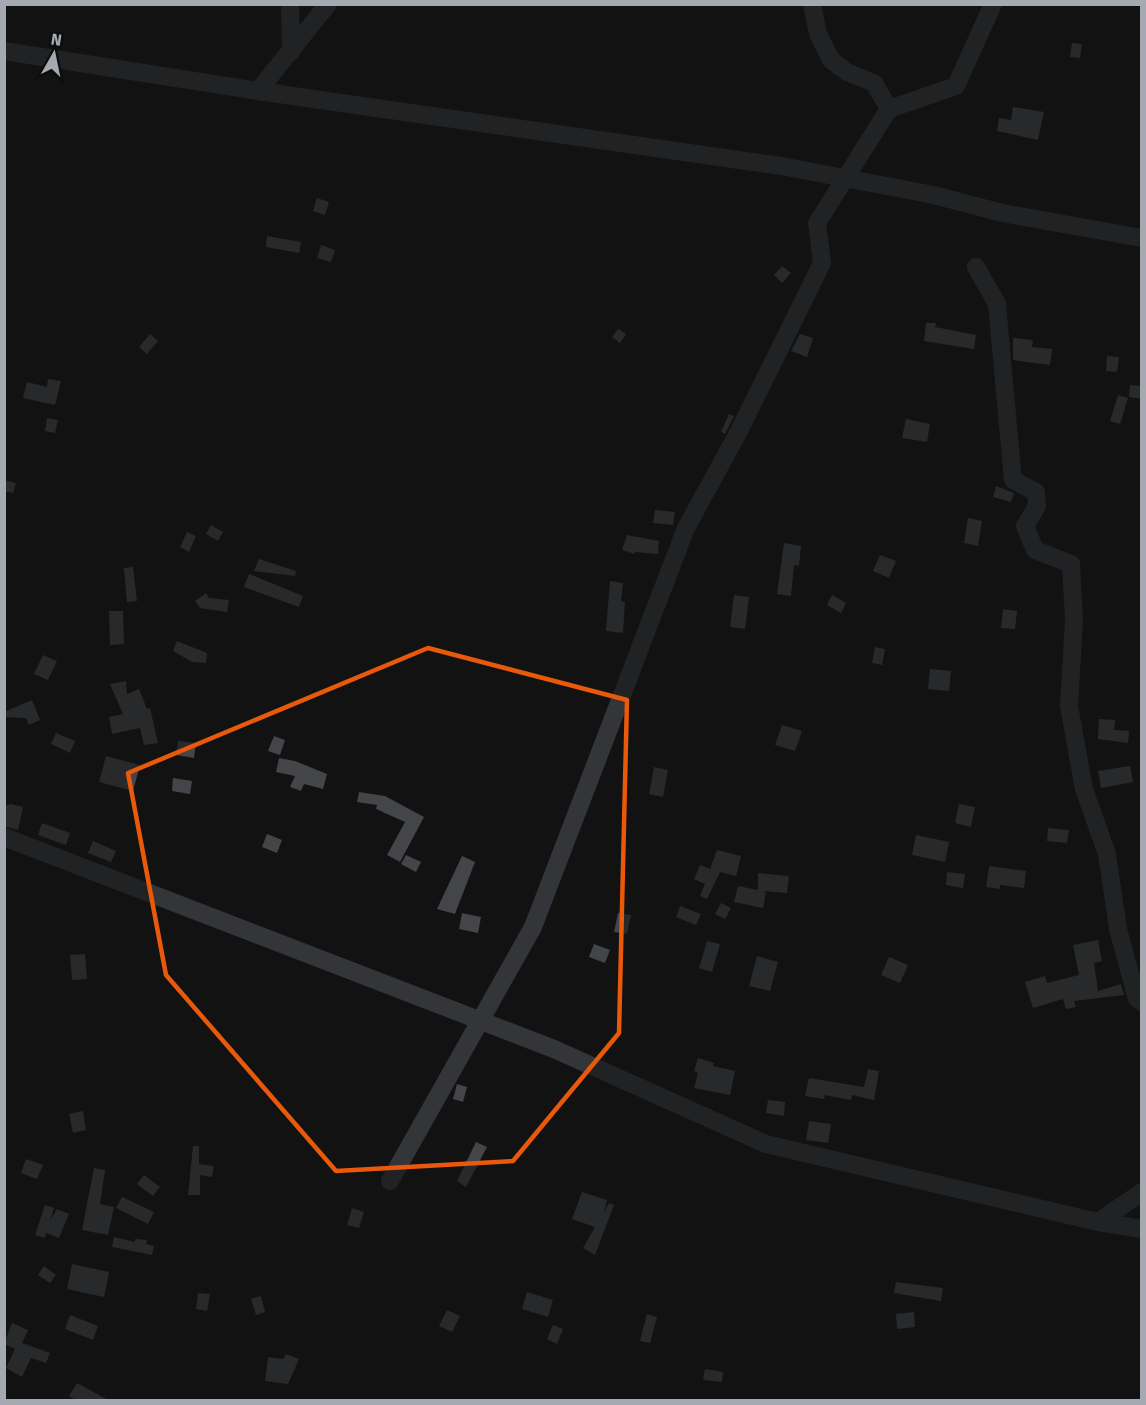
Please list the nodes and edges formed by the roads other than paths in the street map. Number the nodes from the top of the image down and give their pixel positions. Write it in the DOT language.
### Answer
graph roads {
  1 [pos="290,4"];
  2 [pos="328,4"];
  3 [pos="812,4"];
  4 [pos="993,4"];
  5 [pos="4,51"];
  6 [pos="291,52"];
  7 [pos="258,91"];
  8 [pos="889,109"];
  9 [pos="842,179"];
  10 [pos="1142,238"];
  11 [pos="976,267"];
  12 [pos="4,837"];
  13 [pos="1142,1002"];
  14 [pos="480,1021"];
  15 [pos="390,1181"];
  16 [pos="1142,1192"];
  17 [pos="1098,1222"];
  18 [pos="1142,1229"];
  1 -- 6 [label="street"];
  2 -- 6 [label="street"];
  3 -- 8 [label="street"];
  4 -- 8 [label="street"];
  5 -- 7 [label="street"];
  6 -- 7 [label="street"];
  7 -- 9 [label="street"];
  8 -- 9 [label="street"];
  9 -- 10 [label="street"];
  9 -- 14 [label="street"];
  11 -- 13 [label="street"];
  12 -- 14 [label="street"];
  14 -- 15 [label="street"];
  14 -- 17 [label="street"];
  16 -- 17 [label="street"];
  17 -- 18 [label="street"];
}
